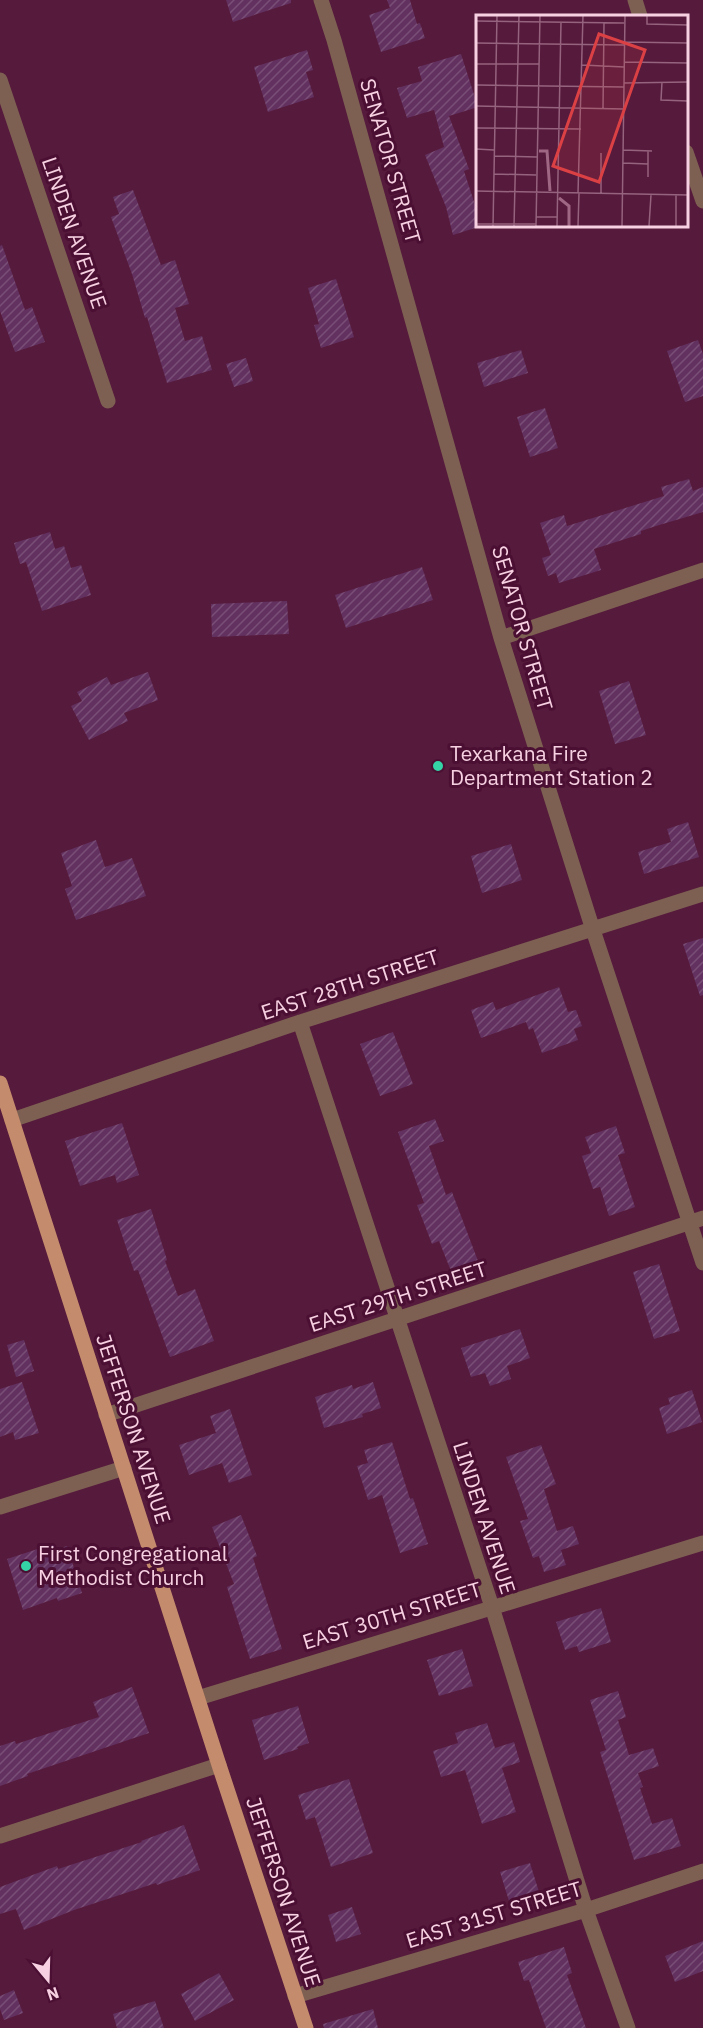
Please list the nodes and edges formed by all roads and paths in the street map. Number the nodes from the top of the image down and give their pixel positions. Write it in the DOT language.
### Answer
graph roads {
  1 [pos="321,0"];
  2 [pos="635,0"];
  3 [pos="640,15"];
  4 [pos="0,80"];
  5 [pos="688,155"];
  6 [pos="703,201"];
  7 [pos="108,401"];
  8 [pos="703,570"];
  9 [pos="501,638"];
  10 [pos="703,894"];
  11 [pos="593,930"];
  12 [pos="300,1022"];
  13 [pos="0,1083"];
  14 [pos="8,1118"];
  15 [pos="696,1220"];
  16 [pos="703,1263"];
  17 [pos="397,1320"];
  18 [pos="106,1415"];
  19 [pos="124,1468"];
  20 [pos="0,1507"];
  21 [pos="703,1543"];
  22 [pos="492,1607"];
  23 [pos="198,1698"];
  24 [pos="219,1764"];
  25 [pos="0,1836"];
  26 [pos="703,1871"];
  27 [pos="586,1910"];
  28 [pos="295,1996"];
  29 [pos="306,2028"];
  30 [pos="628,2028"];
  1 -- 9 [label="street, SENATOR STREET"];
  2 -- 3 [label="street"];
  4 -- 7 [label="street, LINDEN AVENUE"];
  5 -- 6 [label="street"];
  8 -- 9 [label="street"];
  9 -- 11 [label="street, SENATOR STREET"];
  10 -- 11 [label="street, EAST 28TH STREET"];
  11 -- 12 [label="street, EAST 28TH STREET"];
  11 -- 15 [label="street, SENATOR STREET"];
  12 -- 14 [label="street, EAST 28TH STREET"];
  12 -- 17 [label="street, LINDEN AVENUE"];
  13 -- 14 [label="main road, JEFFERSON AVENUE"];
  14 -- 18 [label="main road, JEFFERSON AVENUE"];
  15 -- 16 [label="street, SENATOR STREET"];
  15 -- 17 [label="street, EAST 29TH STREET"];
  17 -- 18 [label="street, EAST 29TH STREET"];
  17 -- 22 [label="street, LINDEN AVENUE"];
  18 -- 19 [label="main road, JEFFERSON AVENUE"];
  19 -- 20 [label="street"];
  19 -- 23 [label="main road, JEFFERSON AVENUE"];
  21 -- 22 [label="street, EAST 30TH STREET"];
  22 -- 23 [label="street, EAST 30TH STREET"];
  22 -- 27 [label="street, LINDEN AVENUE"];
  23 -- 24 [label="main road, JEFFERSON AVENUE"];
  24 -- 25 [label="street"];
  24 -- 28 [label="main road, JEFFERSON AVENUE"];
  26 -- 27 [label="street, EAST 31ST STREET"];
  27 -- 28 [label="street, EAST 31ST STREET"];
  27 -- 30 [label="street, LINDEN AVENUE"];
  28 -- 29 [label="main road, JEFFERSON AVENUE"];
}
